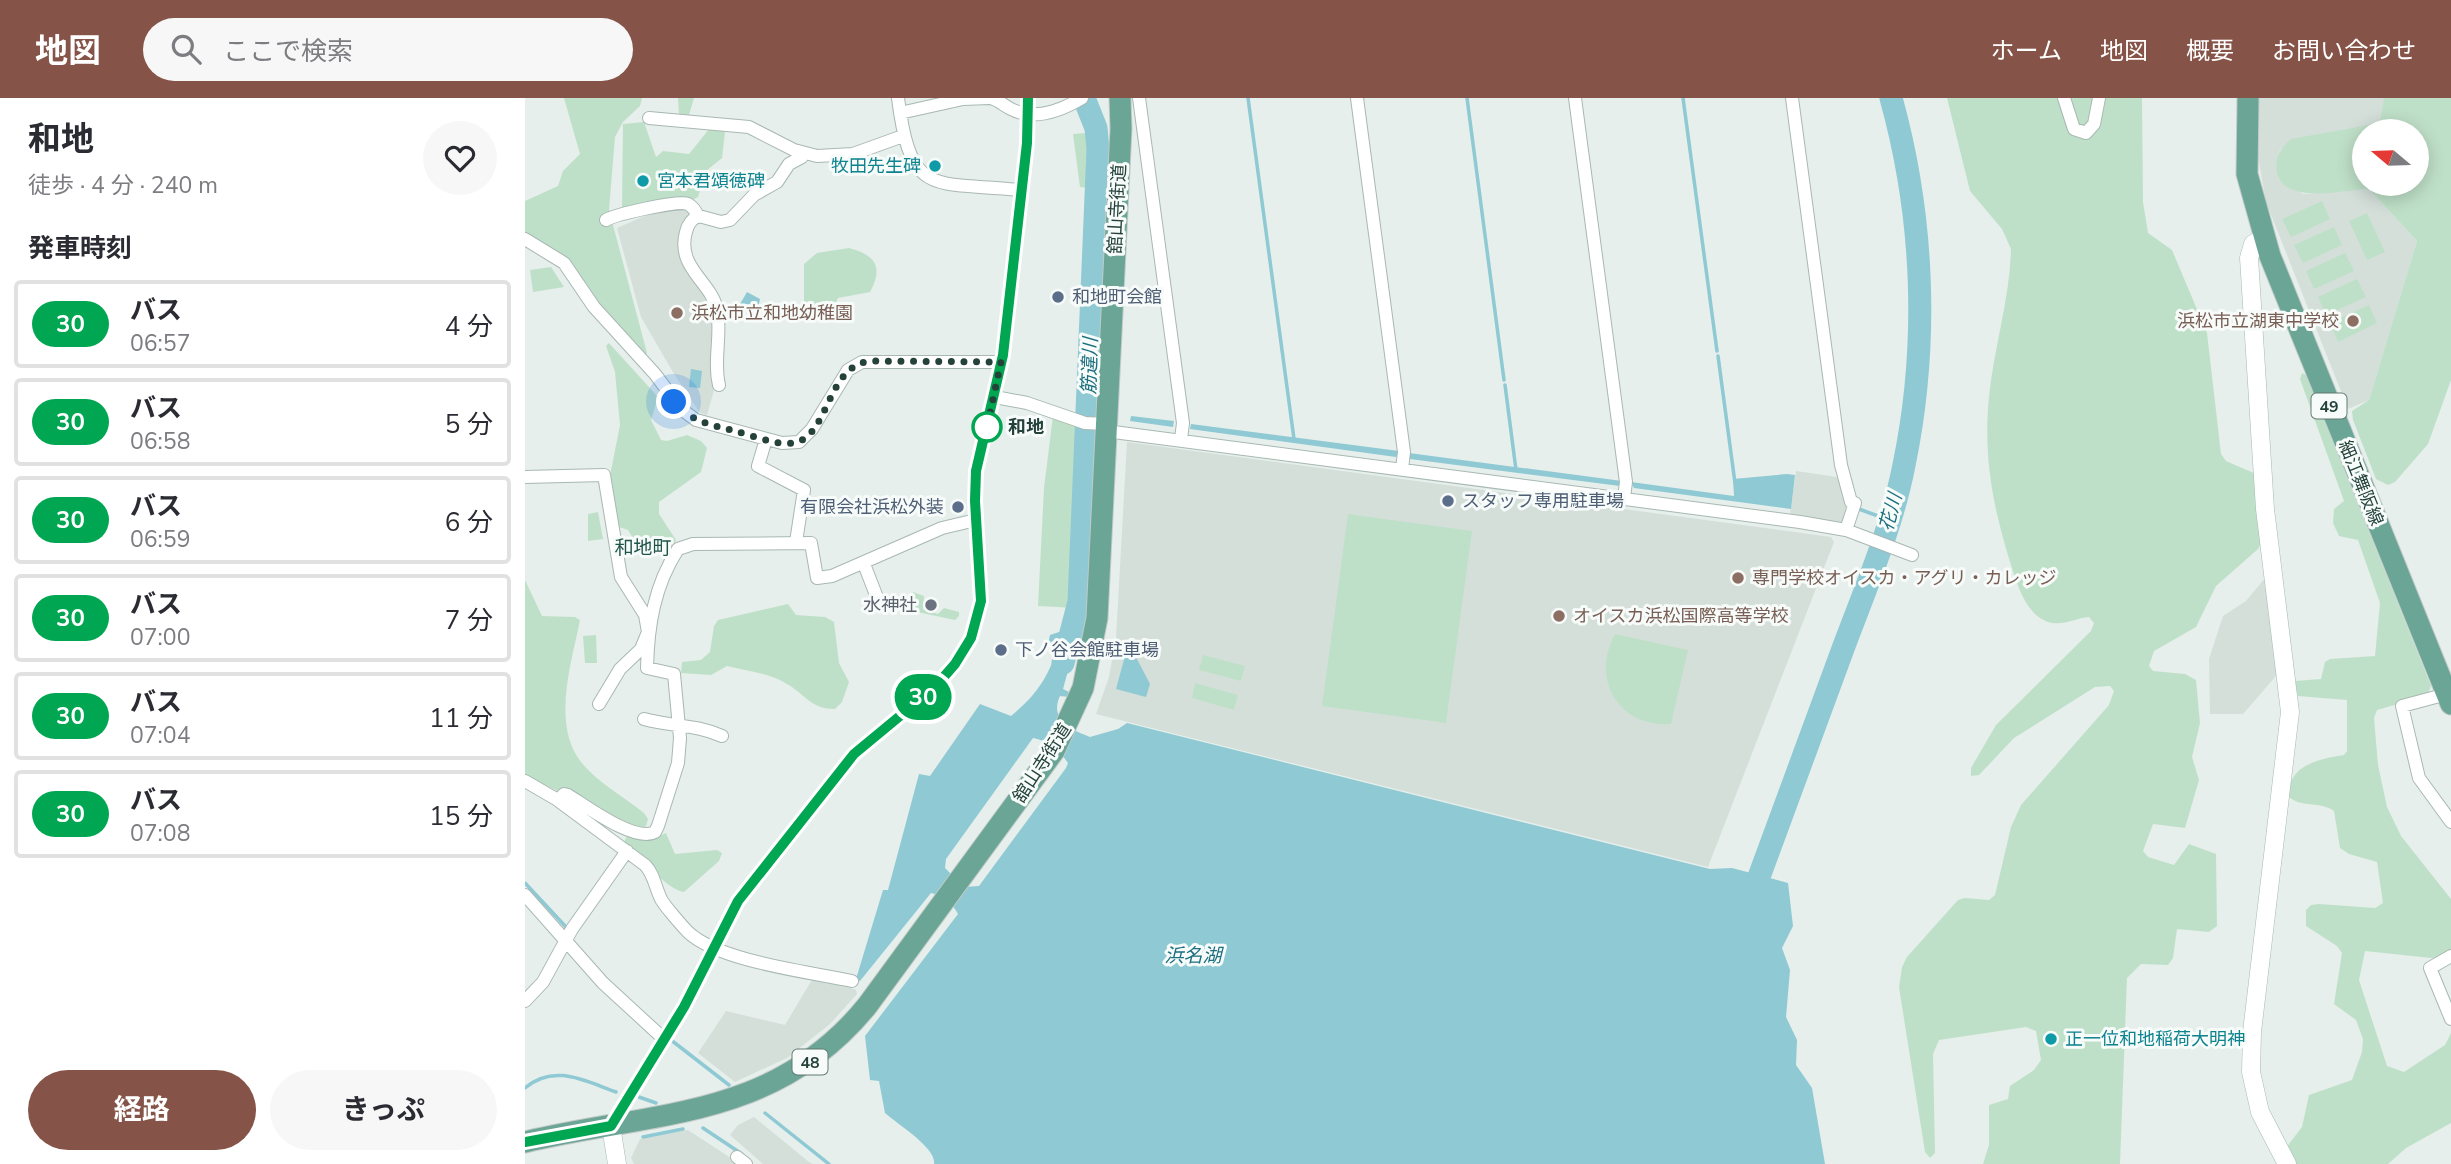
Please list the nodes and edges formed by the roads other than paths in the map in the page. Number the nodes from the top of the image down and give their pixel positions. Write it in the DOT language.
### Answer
graph roads {
  1 [pos="898,98"];
  2 [pos="990,98"];
  3 [pos="1028,98"];
  4 [pos="1082,98"];
  5 [pos="1120,98"];
  6 [pos="1139,98"];
  7 [pos="1357,98"];
  8 [pos="1575,98"];
  9 [pos="1791,98"];
  10 [pos="2064,98"];
  11 [pos="2099,98"];
  12 [pos="2248,98"];
  13 [pos="900,113"];
  14 [pos="1028,113"];
  15 [pos="649,118"];
  16 [pos="903,136"];
  17 [pos="803,153"];
  18 [pos="1021,190"];
  19 [pos="698,217"];
  20 [pos="606,220"];
  21 [pos="2264,238"];
  22 [pos="525,239"];
  23 [pos="1001,362"];
  24 [pos="719,385"];
  25 [pos="995,397"];
  26 [pos="1098,425"];
  27 [pos="766,439"];
  28 [pos="1181,439"];
  29 [pos="1402,469"];
  30 [pos="525,477"];
  31 [pos="1624,498"];
  32 [pos="976,520"];
  33 [pos="1848,531"];
  34 [pos="796,542"];
  35 [pos="1912,555"];
  36 [pos="865,564"];
  37 [pos="878,600"];
  38 [pos="648,632"];
  39 [pos="2449,699"];
  40 [pos="599,704"];
  41 [pos="644,719"];
  42 [pos="678,725"];
  43 [pos="722,736"];
  44 [pos="525,781"];
  45 [pos="558,800"];
  46 [pos="2451,821"];
  47 [pos="627,851"];
  48 [pos="525,895"];
  49 [pos="567,939"];
  50 [pos="712,949"];
  51 [pos="2451,956"];
  52 [pos="852,981"];
  53 [pos="525,1001"];
  54 [pos="2451,1019"];
  55 [pos="664,1039"];
  56 [pos="611,1126"];
  57 [pos="525,1142"];
  58 [pos="617,1164"];
  59 [pos="2287,1164"];
  1 -- 13 [label="street"];
  2 -- 13 [label="street"];
  2 -- 14 [label="street"];
  3 -- 14 [label="street"];
  4 -- 14 [label="street"];
  5 -- 26 [label="main road, 舘山寺街道 / 48"];
  6 -- 28 [label="street"];
  7 -- 29 [label="street"];
  8 -- 31 [label="street"];
  9 -- 33 [label="street"];
  10 -- 11 [label="street"];
  12 -- 21 [label="main road, 細江舞阪線 / 49"];
  13 -- 16 [label="street"];
  14 -- 18 [label="street"];
  15 -- 17 [label="street"];
  16 -- 17 [label="street"];
  16 -- 18 [label="street"];
  17 -- 19 [label="street"];
  18 -- 23 [label="street"];
  19 -- 20 [label="street"];
  19 -- 24 [label="street"];
  21 -- 39 [label="main road, 細江舞阪線 / 49"];
  21 -- 59 [label="street"];
  22 -- 27 [label="street"];
  23 -- 25 [label="street"];
  23 -- 27 [label="street"];
  25 -- 26 [label="street"];
  25 -- 32 [label="street"];
  26 -- 28 [label="street"];
  26 -- 56 [label="main road, 舘山寺街道 / 48"];
  27 -- 34 [label="street"];
  28 -- 29 [label="street"];
  29 -- 31 [label="street"];
  30 -- 38 [label="street"];
  31 -- 33 [label="street"];
  32 -- 36 [label="street"];
  32 -- 50 [label="street"];
  33 -- 35 [label="street"];
  34 -- 36 [label="street"];
  34 -- 38 [label="street"];
  36 -- 37 [label="street"];
  38 -- 40 [label="street"];
  38 -- 42 [label="street"];
  39 -- 46 [label="street"];
  41 -- 42 [label="street"];
  42 -- 43 [label="street"];
  42 -- 45 [label="street"];
  44 -- 45 [label="street"];
  45 -- 47 [label="street"];
  47 -- 49 [label="street"];
  47 -- 50 [label="street"];
  48 -- 49 [label="street"];
  49 -- 53 [label="street"];
  49 -- 55 [label="street"];
  50 -- 52 [label="street"];
  50 -- 55 [label="street"];
  51 -- 54 [label="street"];
  55 -- 56 [label="street"];
  56 -- 57 [label="main road, 舘山寺街道 / 48"];
  56 -- 58 [label="street"];
}
